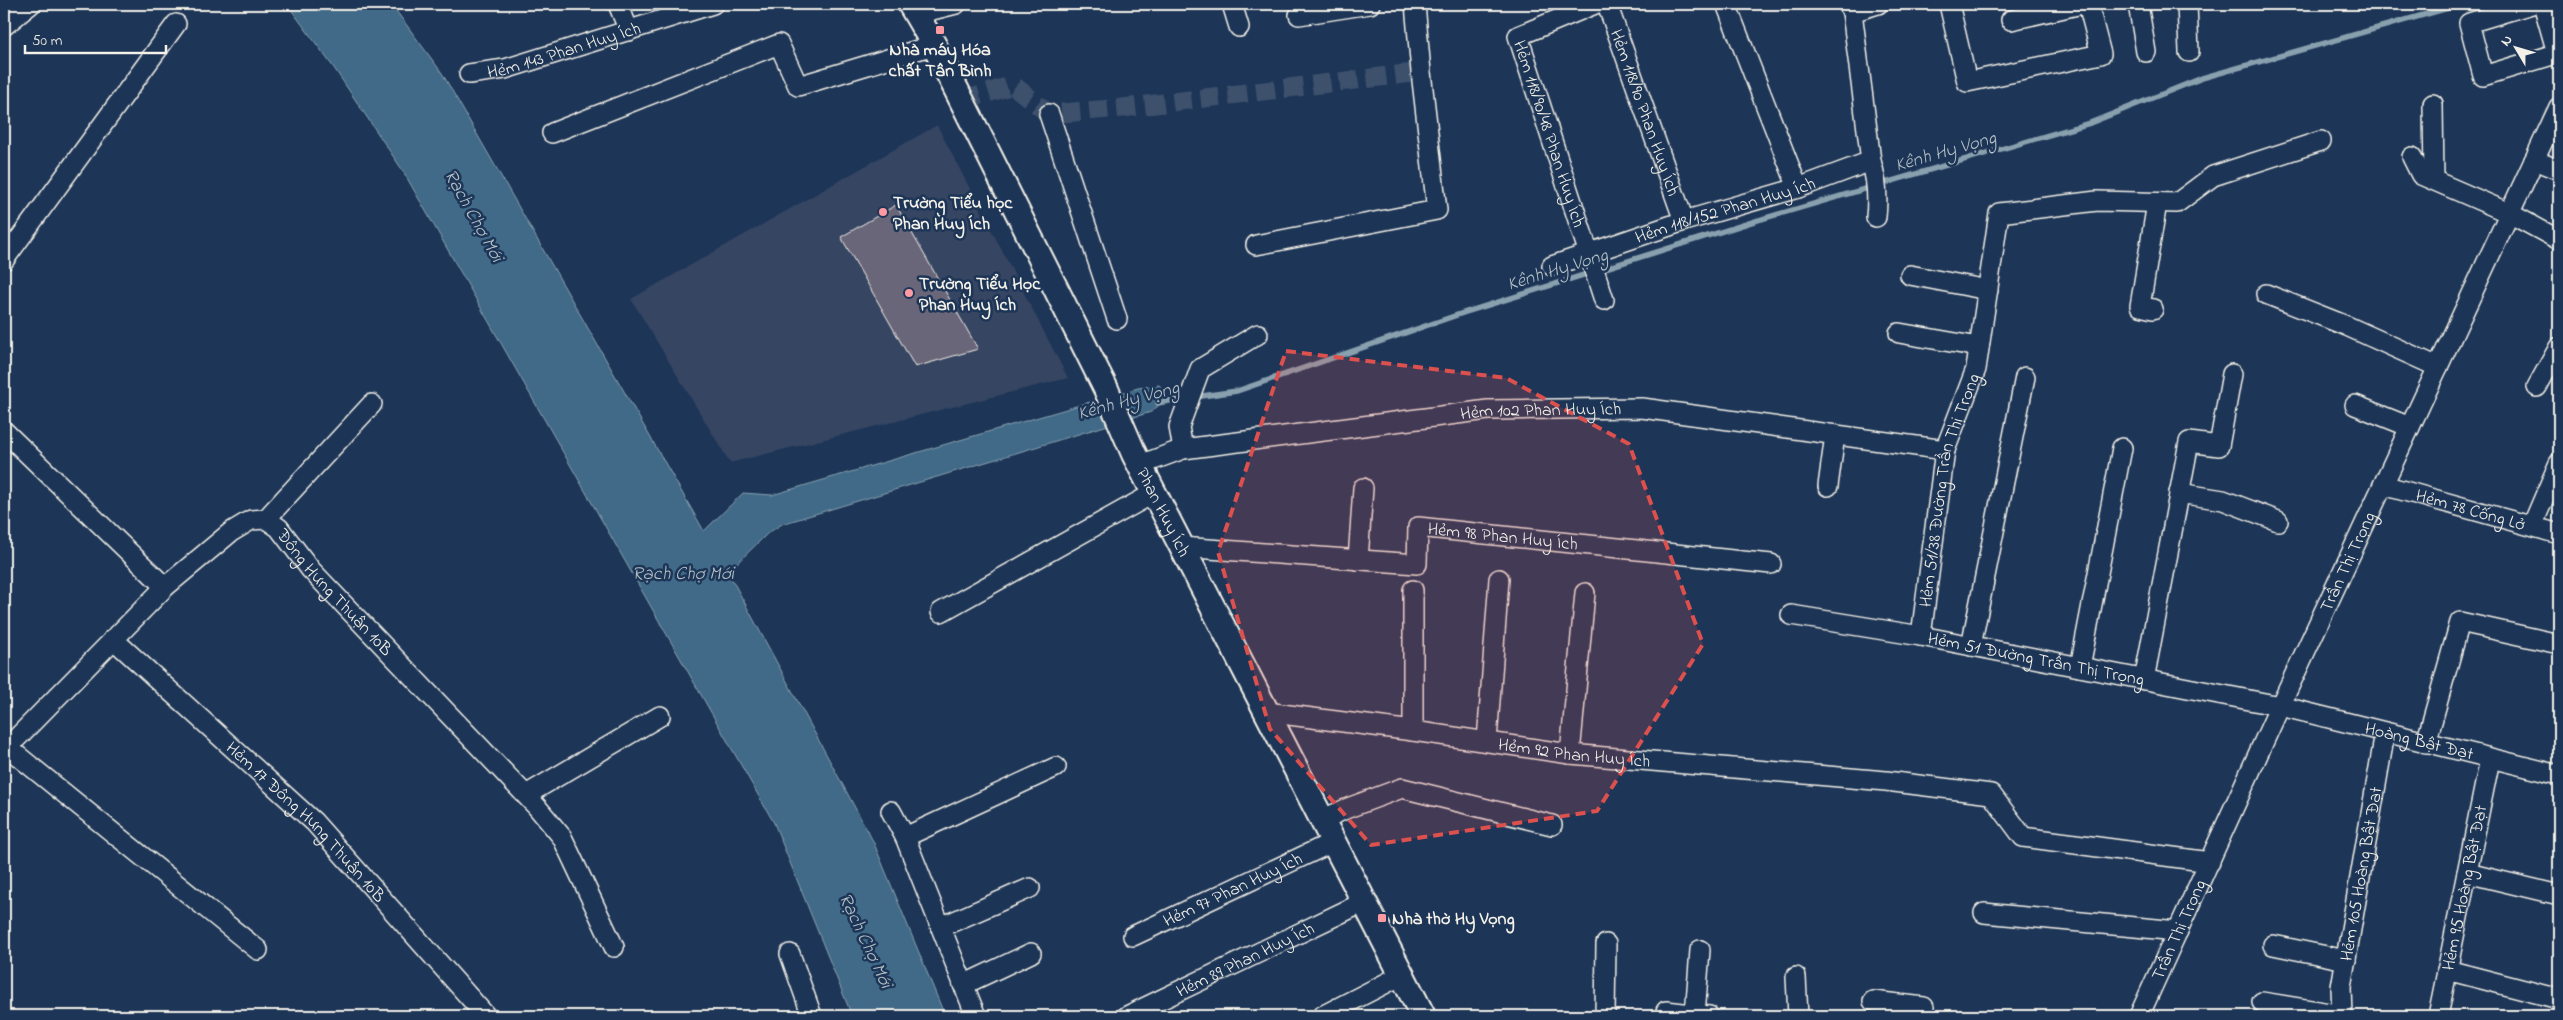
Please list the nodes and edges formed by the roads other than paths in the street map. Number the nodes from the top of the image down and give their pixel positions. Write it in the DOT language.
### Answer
graph roads {
  1 [pos="31,4"];
  2 [pos="618,4"];
  3 [pos="713,4"];
  4 [pos="956,4"];
  5 [pos="1232,4"];
  6 [pos="1370,4"];
  7 [pos="1415,4"];
  8 [pos="1596,4"];
  9 [pos="1607,4"];
  10 [pos="1726,4"];
  11 [pos="1878,4"];
  12 [pos="1949,4"];
  13 [pos="2082,4"];
  14 [pos="2088,4"];
  15 [pos="2138,4"];
  16 [pos="2187,4"];
  17 [pos="2532,4"];
  18 [pos="2544,4"];
  19 [pos="1850,8"];
  20 [pos="913,9"];
  21 [pos="1299,15"];
  22 [pos="2010,20"];
  23 [pos="7,21"];
  24 [pos="176,24"];
  25 [pos="1239,27"];
  26 [pos="629,31"];
  27 [pos="934,45"];
  28 [pos="2146,52"];
  29 [pos="2189,52"];
  30 [pos="2558,53"];
  31 [pos="469,74"];
  32 [pos="2433,104"];
  33 [pos="2559,108"];
  34 [pos="1049,114"];
  35 [pos="552,133"];
  36 [pos="2321,141"];
  37 [pos="2412,157"];
  38 [pos="2534,160"];
  39 [pos="1873,167"];
  40 [pos="2559,170"];
  41 [pos="2434,180"];
  42 [pos="1798,188"];
  43 [pos="2157,203"];
  44 [pos="2509,213"];
  45 [pos="1876,217"];
  46 [pos="1684,222"];
  47 [pos="2559,240"];
  48 [pos="1256,245"];
  49 [pos="1591,254"];
  50 [pos="4,260"];
  51 [pos="1552,266"];
  52 [pos="1910,275"];
  53 [pos="1988,290"];
  54 [pos="2266,294"];
  55 [pos="1604,300"];
  56 [pos="2153,309"];
  57 [pos="1117,319"];
  58 [pos="1899,333"];
  59 [pos="1258,334"];
  60 [pos="2559,347"];
  61 [pos="1979,348"];
  62 [pos="2438,367"];
  63 [pos="2232,374"];
  64 [pos="2024,377"];
  65 [pos="2537,387"];
  66 [pos="372,404"];
  67 [pos="2355,405"];
  68 [pos="2410,427"];
  69 [pos="4,431"];
  70 [pos="1835,435"];
  71 [pos="2122,448"];
  72 [pos="1183,449"];
  73 [pos="1945,450"];
  74 [pos="1137,460"];
  75 [pos="2559,463"];
  76 [pos="2383,485"];
  77 [pos="1828,486"];
  78 [pos="1363,488"];
  79 [pos="2180,492"];
  80 [pos="1154,493"];
  81 [pos="266,519"];
  82 [pos="2278,521"];
  83 [pos="2532,526"];
  84 [pos="2559,534"];
  85 [pos="1181,546"];
  86 [pos="1358,560"];
  87 [pos="1771,564"];
  88 [pos="1499,578"];
  89 [pos="165,587"];
  90 [pos="1413,590"];
  91 [pos="1585,593"];
  92 [pos="941,612"];
  93 [pos="1791,615"];
  94 [pos="1921,636"];
  95 [pos="113,639"];
  96 [pos="2559,644"];
  97 [pos="1971,646"];
  98 [pos="2080,667"];
  99 [pos="2144,680"];
  100 [pos="2280,706"];
  101 [pos="1266,712"];
  102 [pos="660,716"];
  103 [pos="1413,730"];
  104 [pos="2385,733"];
  105 [pos="1487,741"];
  106 [pos="2426,743"];
  107 [pos="5,749"];
  108 [pos="1570,754"];
  109 [pos="2490,759"];
  110 [pos="1056,768"];
  111 [pos="2559,775"];
  112 [pos="526,795"];
  113 [pos="891,811"];
  114 [pos="1321,820"];
  115 [pos="1552,825"];
  116 [pos="905,837"];
  117 [pos="1333,842"];
  118 [pos="2210,862"];
  119 [pos="2467,873"];
  120 [pos="1030,888"];
  121 [pos="2559,895"];
  122 [pos="1364,902"];
  123 [pos="1984,913"];
  124 [pos="941,927"];
  125 [pos="2178,931"];
  126 [pos="1134,936"];
  127 [pos="1606,944"];
  128 [pos="2273,945"];
  129 [pos="614,947"];
  130 [pos="258,950"];
  131 [pos="1700,950"];
  132 [pos="1031,953"];
  133 [pos="790,954"];
  134 [pos="2346,960"];
  135 [pos="2447,970"];
  136 [pos="1402,975"];
  137 [pos="1796,977"];
  138 [pos="963,985"];
  139 [pos="2559,999"];
  140 [pos="1873,1001"];
  141 [pos="2262,1002"];
  142 [pos="1702,1015"];
  143 [pos="486,1016"];
  144 [pos="812,1016"];
  145 [pos="976,1016"];
  146 [pos="1127,1016"];
  147 [pos="1322,1016"];
  148 [pos="1423,1016"];
  149 [pos="1605,1016"];
  150 [pos="1666,1016"];
  151 [pos="1798,1016"];
  152 [pos="1924,1016"];
  153 [pos="2139,1016"];
  154 [pos="2342,1016"];
  155 [pos="2438,1016"];
  1 -- 23 [label="street"];
  2 -- 26 [label="street"];
  3 -- 26 [label="street, Hẻm 143 Phan Huy Ích"];
  4 -- 20 [label="street"];
  5 -- 25 [label="street"];
  6 -- 21 [label="street"];
  7 -- 48 [label="street"];
  8 -- 49 [label="street, Hẻm 118/90/48 Phan Huy Ích"];
  9 -- 46 [label="street, Hẻm 118/90 Phan Huy Ích"];
  10 -- 42 [label="street"];
  11 -- 19 [label="street"];
  12 -- 14 [label="street"];
  13 -- 22 [label="street"];
  15 -- 28 [label="street"];
  16 -- 29 [label="street"];
  17 -- 30 [label="street"];
  18 -- 30 [label="street"];
  19 -- 39 [label="street"];
  20 -- 27 [label="main road, Phan Huy Ích"];
  24 -- 50 [label="street"];
  26 -- 31 [label="street, Hẻm 143 Phan Huy Ích"];
  27 -- 35 [label="street"];
  27 -- 74 [label="main road, Phan Huy Ích"];
  32 -- 41 [label="street"];
  33 -- 38 [label="street, Trần Thị Trọng"];
  34 -- 57 [label="street"];
  36 -- 43 [label="street, Hẻm 51/38 Đường Trần Thị Trọng"];
  37 -- 41 [label="street"];
  38 -- 40 [label="street"];
  38 -- 44 [label="street, Trần Thị Trọng"];
  39 -- 42 [label="street, Hẻm 118/152 Phan Huy Ích"];
  39 -- 45 [label="street"];
  41 -- 44 [label="street"];
  42 -- 46 [label="street, Hẻm 118/152 Phan Huy Ích"];
  43 -- 53 [label="street, Hẻm 51/38 Đường Trần Thị Trọng"];
  43 -- 56 [label="street"];
  44 -- 47 [label="street"];
  44 -- 62 [label="street, Trần Thị Trọng"];
  46 -- 49 [label="street, Hẻm 118/152 Phan Huy Ích"];
  49 -- 51 [label="street, Hẻm 118/152 Phan Huy Ích"];
  49 -- 55 [label="street"];
  52 -- 53 [label="street"];
  53 -- 61 [label="street, Hẻm 51/38 Đường Trần Thị Trọng"];
  54 -- 62 [label="street"];
  58 -- 61 [label="street"];
  59 -- 72 [label="street"];
  60 -- 65 [label="street"];
  61 -- 73 [label="street, Hẻm 51/38 Đường Trần Thị Trọng"];
  62 -- 68 [label="street, Trần Thị Trọng"];
  63 -- 79 [label="street"];
  64 -- 97 [label="street"];
  66 -- 81 [label="street"];
  67 -- 68 [label="street"];
  68 -- 76 [label="street, Trần Thị Trọng"];
  69 -- 89 [label="street"];
  70 -- 72 [label="street, Hẻm 102 Phan Huy Ích"];
  70 -- 73 [label="street, Hẻm 102 Phan Huy Ích"];
  70 -- 77 [label="street"];
  71 -- 98 [label="street"];
  72 -- 74 [label="street, Hẻm 102 Phan Huy Ích"];
  73 -- 94 [label="street, Hẻm 51/38 Đường Trần Thị Trọng"];
  74 -- 80 [label="main road, Phan Huy Ích"];
  75 -- 83 [label="street"];
  76 -- 83 [label="street, Hẻm 78 Cống Lở"];
  76 -- 100 [label="street, Trần Thị Trọng"];
  78 -- 86 [label="street"];
  79 -- 82 [label="street"];
  79 -- 99 [label="street"];
  80 -- 85 [label="main road, Phan Huy Ích"];
  80 -- 92 [label="street"];
  81 -- 89 [label="street, Đông Hưng Thuận 10B"];
  81 -- 112 [label="street, Đông Hưng Thuận 10B"];
  83 -- 84 [label="street, Hẻm 78 Cống Lở"];
  85 -- 86 [label="street, Hẻm 98 Phan Huy Ích"];
  85 -- 101 [label="main road, Phan Huy Ích"];
  86 -- 87 [label="street, Hẻm 98 Phan Huy Ích"];
  88 -- 105 [label="street"];
  89 -- 95 [label="street, Đông Hưng Thuận 10B"];
  90 -- 103 [label="street"];
  91 -- 108 [label="street"];
  93 -- 94 [label="street, Hẻm 51 Đường Trần Thị Trọng"];
  94 -- 97 [label="street, Hẻm 51 Đường Trần Thị Trọng"];
  95 -- 107 [label="street, Đông Hưng Thuận 10B"];
  95 -- 143 [label="street, Hẻm 17 Đông Hưng Thuận 10B"];
  96 -- 106 [label="street"];
  97 -- 98 [label="street, Hẻm 51 Đường Trần Thị Trọng"];
  98 -- 99 [label="street, Hẻm 51 Đường Trần Thị Trọng"];
  99 -- 100 [label="street, Hẻm 51 Đường Trần Thị Trọng"];
  100 -- 104 [label="street, Hoàng Bật Đạt"];
  100 -- 118 [label="street, Trần Thị Trọng"];
  101 -- 103 [label="street, Hẻm 92 Phan Huy Ích"];
  101 -- 114 [label="main road, Phan Huy Ích"];
  102 -- 112 [label="street"];
  103 -- 105 [label="street, Hẻm 92 Phan Huy Ích"];
  104 -- 106 [label="street, Hoàng Bật Đạt"];
  104 -- 134 [label="street, Hẻm 105 Hoàng Bật Đạt"];
  105 -- 108 [label="street, Hẻm 92 Phan Huy Ích"];
  106 -- 109 [label="street, Hoàng Bật Đạt"];
  107 -- 130 [label="street"];
  108 -- 118 [label="street, Hẻm 92 Phan Huy Ích"];
  109 -- 111 [label="street, Hoàng Bật Đạt"];
  109 -- 119 [label="street, Hẻm 95 Hoàng Bật Đạt"];
  110 -- 116 [label="street"];
  112 -- 129 [label="street, Đông Hưng Thuận 10B"];
  113 -- 116 [label="street"];
  114 -- 115 [label="street"];
  114 -- 117 [label="main road, Phan Huy Ích"];
  116 -- 124 [label="street"];
  117 -- 122 [label="main road, Phan Huy Ích"];
  117 -- 126 [label="street, Hẻm 97 Phan Huy Ích"];
  118 -- 125 [label="street, Trần Thị Trọng"];
  119 -- 121 [label="street"];
  119 -- 135 [label="street, Hẻm 95 Hoàng Bật Đạt"];
  120 -- 124 [label="street"];
  122 -- 136 [label="main road, Phan Huy Ích"];
  122 -- 146 [label="street, Hẻm 89 Phan Huy Ích"];
  123 -- 125 [label="street"];
  124 -- 138 [label="street"];
  125 -- 153 [label="street, Trần Thị Trọng"];
  127 -- 149 [label="street"];
  128 -- 134 [label="street"];
  131 -- 142 [label="street"];
  132 -- 138 [label="street"];
  133 -- 144 [label="street"];
  134 -- 154 [label="street, Hẻm 105 Hoàng Bật Đạt"];
  135 -- 139 [label="street"];
  135 -- 155 [label="street, Hẻm 95 Hoàng Bật Đạt"];
  136 -- 147 [label="street"];
  136 -- 148 [label="main road, Phan Huy Ích"];
  137 -- 151 [label="street"];
  138 -- 145 [label="street"];
  140 -- 152 [label="street"];
  141 -- 154 [label="street"];
  142 -- 150 [label="street"];
}
